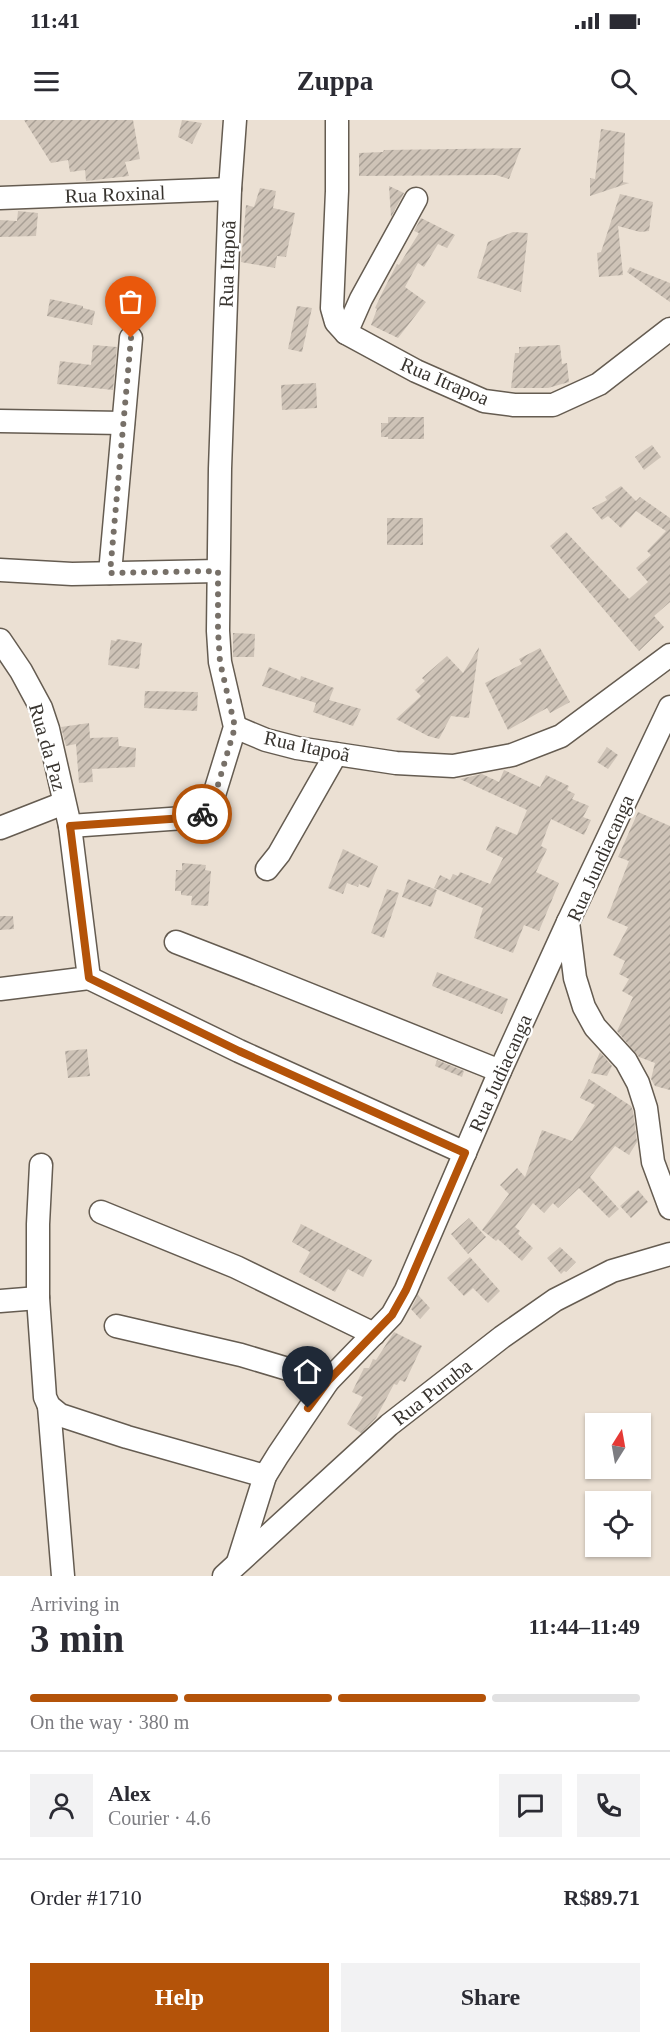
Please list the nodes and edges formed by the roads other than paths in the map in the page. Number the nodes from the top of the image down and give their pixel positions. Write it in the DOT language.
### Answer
graph roads {
  1 [pos="235,120"];
  2 [pos="337,120"];
  3 [pos="230,189"];
  4 [pos="0,198"];
  5 [pos="416,199"];
  6 [pos="670,329"];
  7 [pos="346,333"];
  8 [pos="131,338"];
  9 [pos="0,421"];
  10 [pos="123,423"];
  11 [pos="0,570"];
  12 [pos="218,571"];
  13 [pos="110,573"];
  14 [pos="0,640"];
  15 [pos="670,655"];
  16 [pos="670,707"];
  17 [pos="235,727"];
  18 [pos="336,754"];
  19 [pos="64,803"];
  20 [pos="70,826"];
  21 [pos="0,828"];
  22 [pos="267,869"];
  23 [pos="567,922"];
  24 [pos="176,942"];
  25 [pos="89,978"];
  26 [pos="0,989"];
  27 [pos="500,1071"];
  28 [pos="465,1153"];
  29 [pos="40,1165"];
  30 [pos="670,1208"];
  31 [pos="101,1212"];
  32 [pos="670,1254"];
  33 [pos="38,1298"];
  34 [pos="0,1301"];
  35 [pos="116,1326"];
  36 [pos="374,1334"];
  37 [pos="328,1381"];
  38 [pos="50,1406"];
  39 [pos="265,1476"];
  40 [pos="231,1569"];
  41 [pos="63,1576"];
  1 -- 3 [label="street, Rua Itapoã"];
  2 -- 7 [label="street"];
  3 -- 4 [label="street, Rua Roxinal"];
  3 -- 12 [label="street, Rua Itapoã"];
  5 -- 7 [label="street"];
  6 -- 7 [label="street, Rua Itrapoa"];
  8 -- 10 [label="street"];
  9 -- 10 [label="street"];
  10 -- 13 [label="street"];
  11 -- 13 [label="street"];
  12 -- 13 [label="street"];
  12 -- 17 [label="street, Rua Itapoã"];
  14 -- 19 [label="street, Rua da Paz"];
  15 -- 18 [label="street, Rua Itapoã"];
  16 -- 23 [label="street, Rua Jundiacanga"];
  17 -- 18 [label="street, Rua Itapoã"];
  17 -- 20 [label="street"];
  18 -- 22 [label="street"];
  19 -- 20 [label="street, Rua da Paz"];
  19 -- 21 [label="street"];
  20 -- 25 [label="street, Rua da Paz"];
  23 -- 27 [label="street, Rua Judiacanga"];
  23 -- 30 [label="street, Rua Jundiacanga"];
  24 -- 27 [label="street"];
  25 -- 26 [label="street"];
  25 -- 28 [label="street"];
  27 -- 28 [label="street, Rua Judiacanga"];
  28 -- 36 [label="street, Rua Judiacanga"];
  29 -- 33 [label="street"];
  31 -- 36 [label="street"];
  32 -- 40 [label="street, Rua Puruba"];
  33 -- 34 [label="street"];
  33 -- 38 [label="street"];
  35 -- 37 [label="street"];
  36 -- 37 [label="street, Rua Judiacanga"];
  37 -- 39 [label="street, Rua Judiacanga"];
  38 -- 39 [label="street"];
  38 -- 41 [label="street"];
  39 -- 40 [label="street, Rua Judiacanga"];
}
